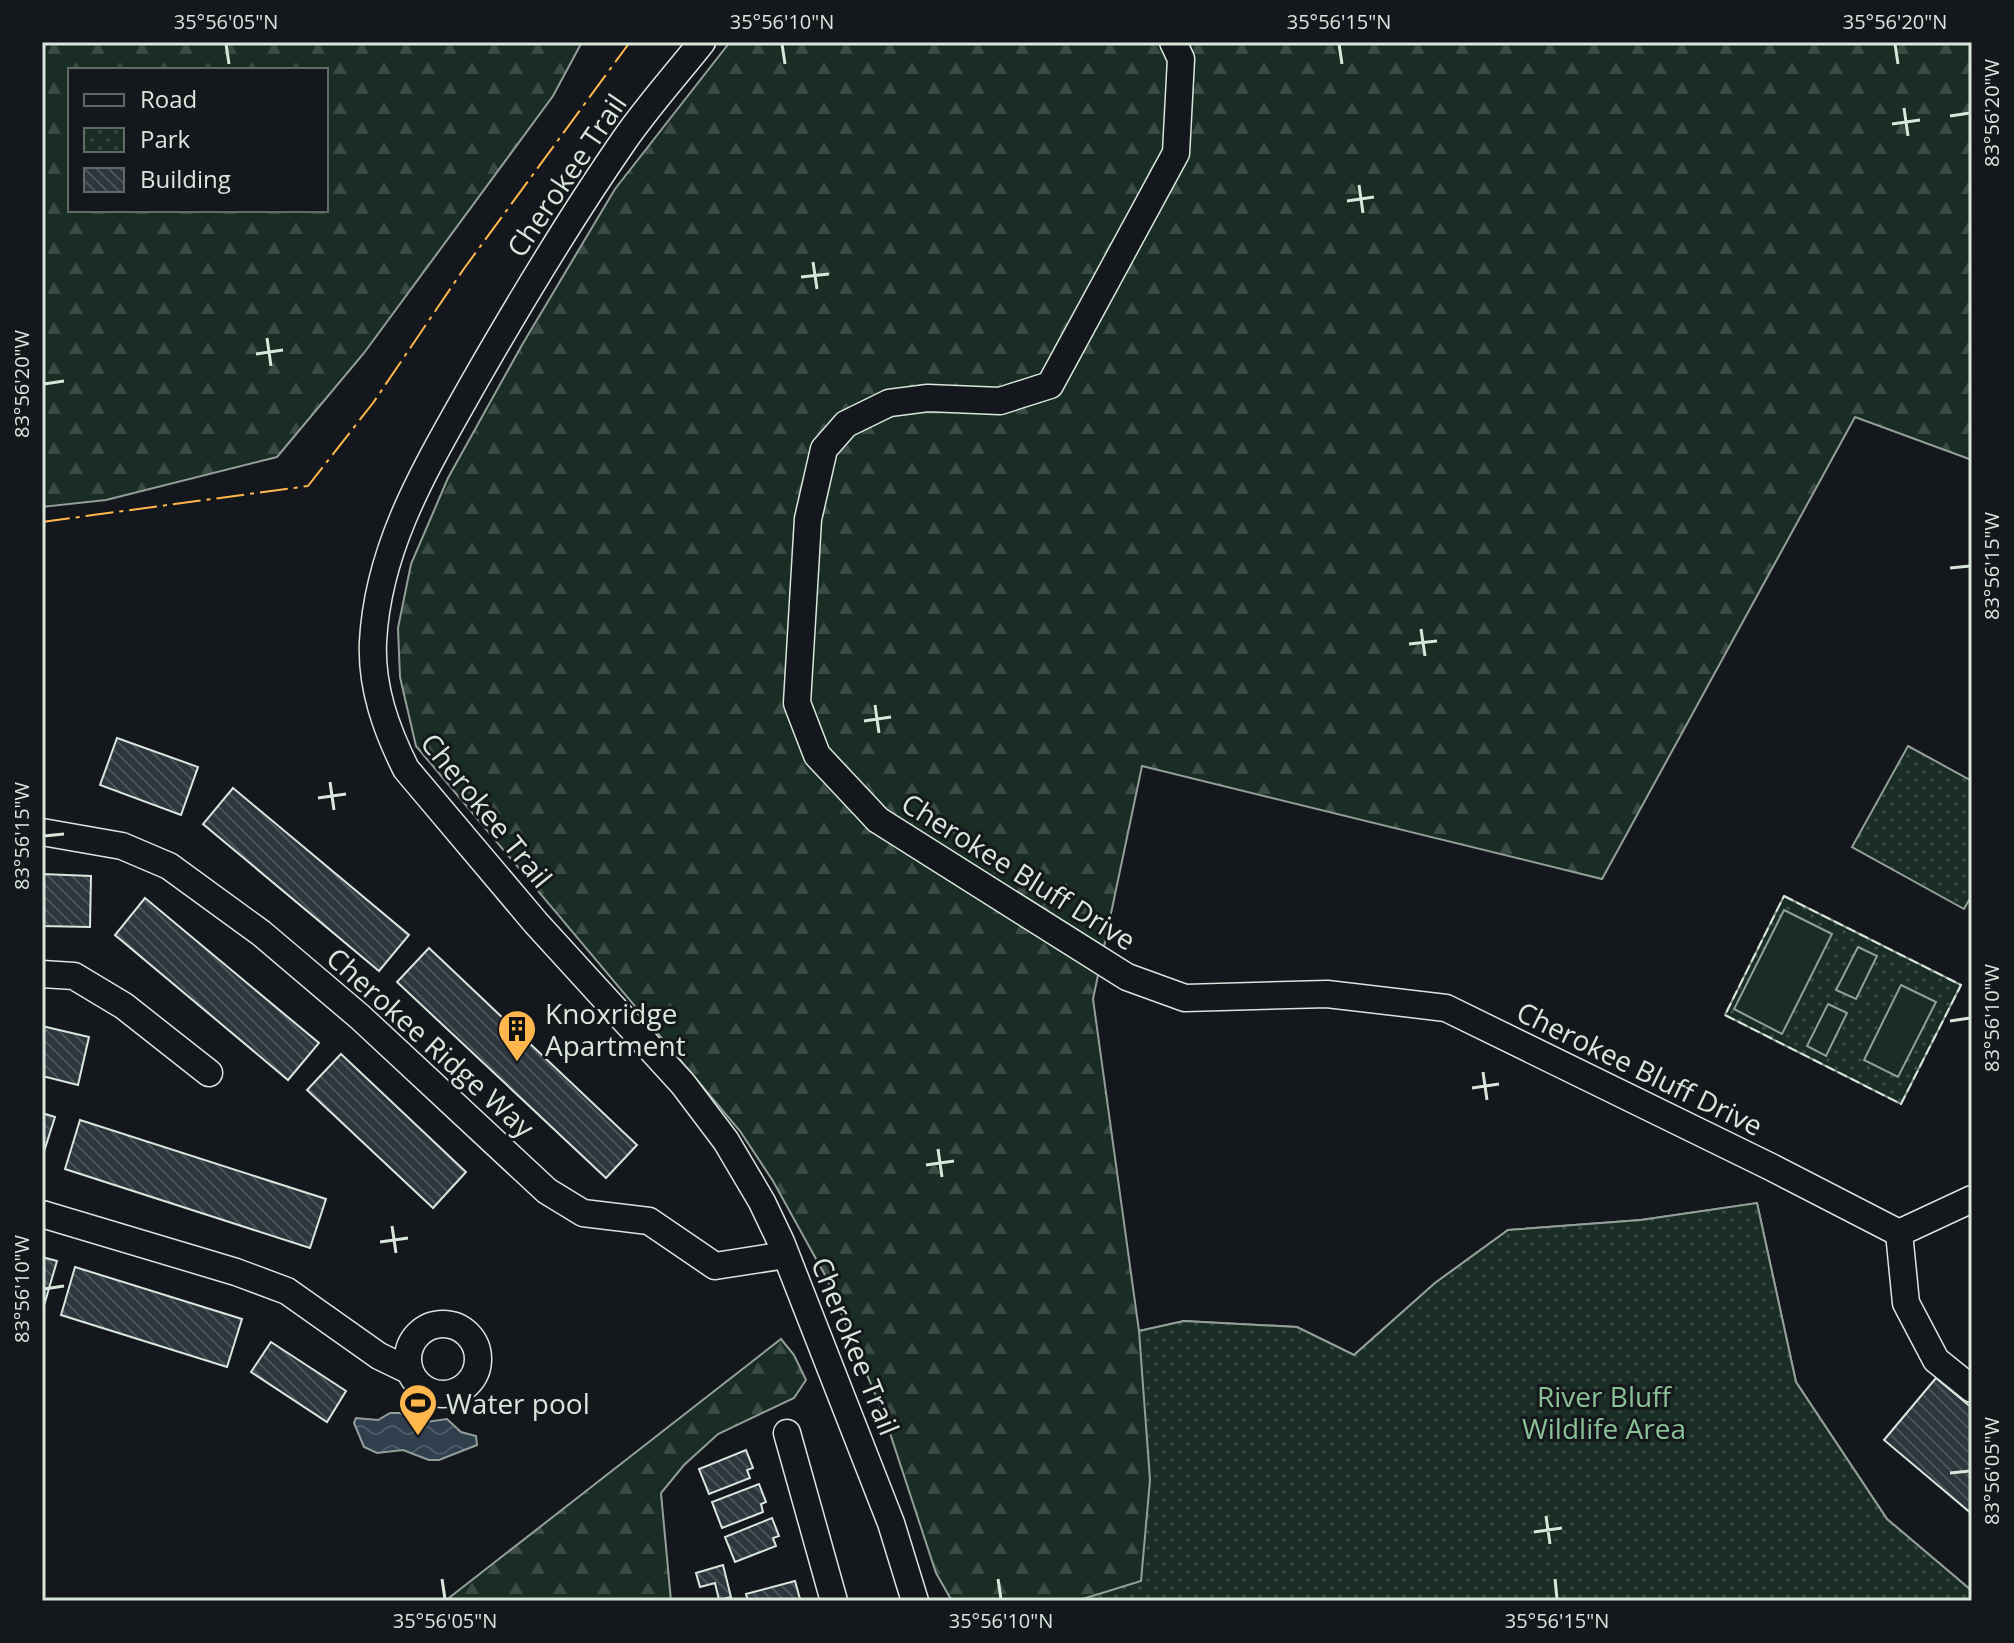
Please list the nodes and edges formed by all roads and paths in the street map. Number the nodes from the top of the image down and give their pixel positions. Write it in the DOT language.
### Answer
graph roads {
  1 [pos="702,42"];
  2 [pos="1173,42"];
  3 [pos="42,832"];
  4 [pos="42,974"];
  5 [pos="209,1073"];
  6 [pos="1972,1199"];
  7 [pos="42,1214"];
  8 [pos="1899,1233"];
  9 [pos="786,1255"];
  10 [pos="410,1371"];
  11 [pos="1972,1389"];
  12 [pos="787,1433"];
  13 [pos="834,1601"];
  14 [pos="915,1601"];
  1 -- 9 [label="street, Cherokee Trail"];
  2 -- 8 [label="street, Cherokee Bluff Drive"];
  3 -- 9 [label="street, Cherokee Ridge Way"];
  4 -- 5 [label="street"];
  6 -- 8 [label="street"];
  7 -- 10 [label="street"];
  8 -- 11 [label="street"];
  9 -- 14 [label="street, Cherokee Trail"];
  12 -- 13 [label="street"];
}
